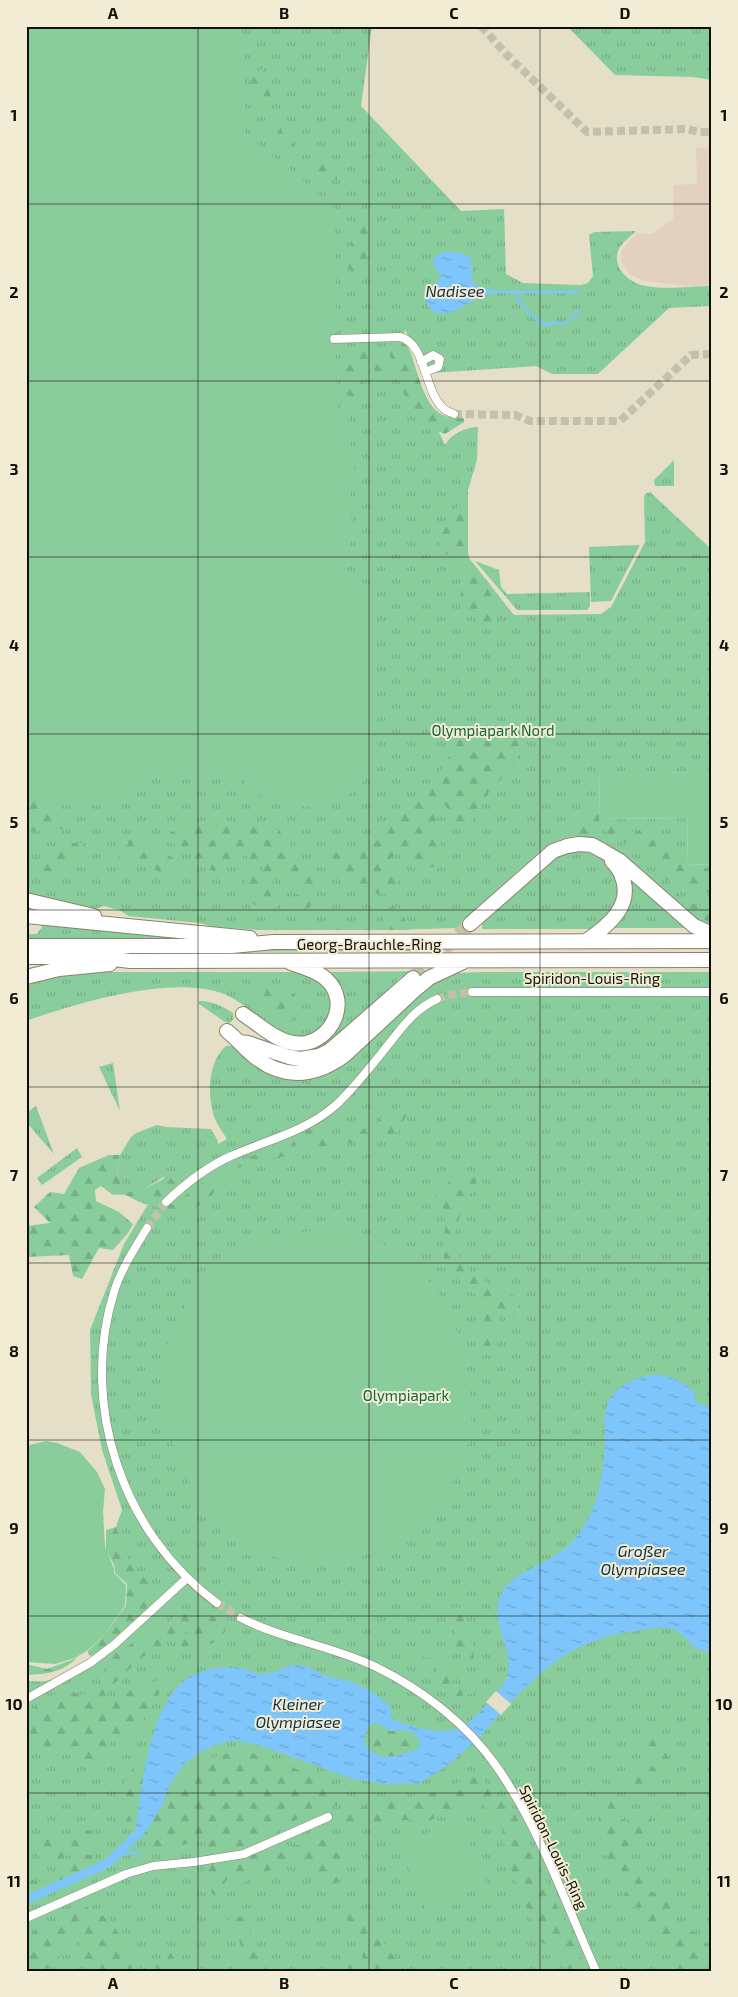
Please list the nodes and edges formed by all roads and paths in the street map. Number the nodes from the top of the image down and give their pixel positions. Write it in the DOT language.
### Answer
graph roads {
  1 [pos="334,339"];
  2 [pos="421,362"];
  3 [pos="425,372"];
  4 [pos="454,414"];
  5 [pos="609,856"];
  6 [pos="26,900"];
  7 [pos="26,916"];
  8 [pos="110,924"];
  9 [pos="470,924"];
  10 [pos="712,934"];
  11 [pos="586,941"];
  12 [pos="712,941"];
  13 [pos="273,942"];
  14 [pos="26,946"];
  15 [pos="26,957"];
  16 [pos="466,960"];
  17 [pos="712,960"];
  18 [pos="130,961"];
  19 [pos="286,961"];
  20 [pos="26,976"];
  21 [pos="413,978"];
  22 [pos="472,992"];
  23 [pos="712,992"];
  24 [pos="437,999"];
  25 [pos="227,1031"];
  26 [pos="240,1042"];
  27 [pos="277,1053"];
  28 [pos="166,1202"];
  29 [pos="147,1228"];
  30 [pos="187,1578"];
  31 [pos="217,1603"];
  32 [pos="241,1618"];
  33 [pos="26,1699"];
  34 [pos="328,1818"];
  35 [pos="26,1918"];
  36 [pos="596,1971"];
  1 -- 2 [label="street"];
  2 -- 3 [label="street"];
  2 -- 3 [label="street"];
  3 -- 4 [label="street"];
  5 -- 9 [label="highway"];
  5 -- 10 [label="highway"];
  5 -- 11 [label="highway"];
  6 -- 8 [label="highway"];
  7 -- 8 [label="highway"];
  8 -- 13 [label="highway"];
  11 -- 12 [label="highway, Georg-Brauchle-Ring"];
  11 -- 13 [label="highway, Georg-Brauchle-Ring"];
  13 -- 14 [label="highway, Georg-Brauchle-Ring"];
  15 -- 18 [label="highway, Georg-Brauchle-Ring"];
  16 -- 17 [label="highway, Georg-Brauchle-Ring"];
  16 -- 19 [label="highway, Georg-Brauchle-Ring"];
  16 -- 26 [label="highway"];
  18 -- 19 [label="highway, Georg-Brauchle-Ring"];
  18 -- 20 [label="highway"];
  19 -- 27 [label="highway"];
  21 -- 27 [label="highway"];
  22 -- 23 [label="street, Spiridon-Louis-Ring"];
  24 -- 28 [label="street"];
  25 -- 26 [label="highway"];
  26 -- 27 [label="highway"];
  29 -- 30 [label="street"];
  30 -- 31 [label="street"];
  30 -- 33 [label="street"];
  32 -- 36 [label="street, Spiridon-Louis-Ring"];
  34 -- 35 [label="street"];
}
